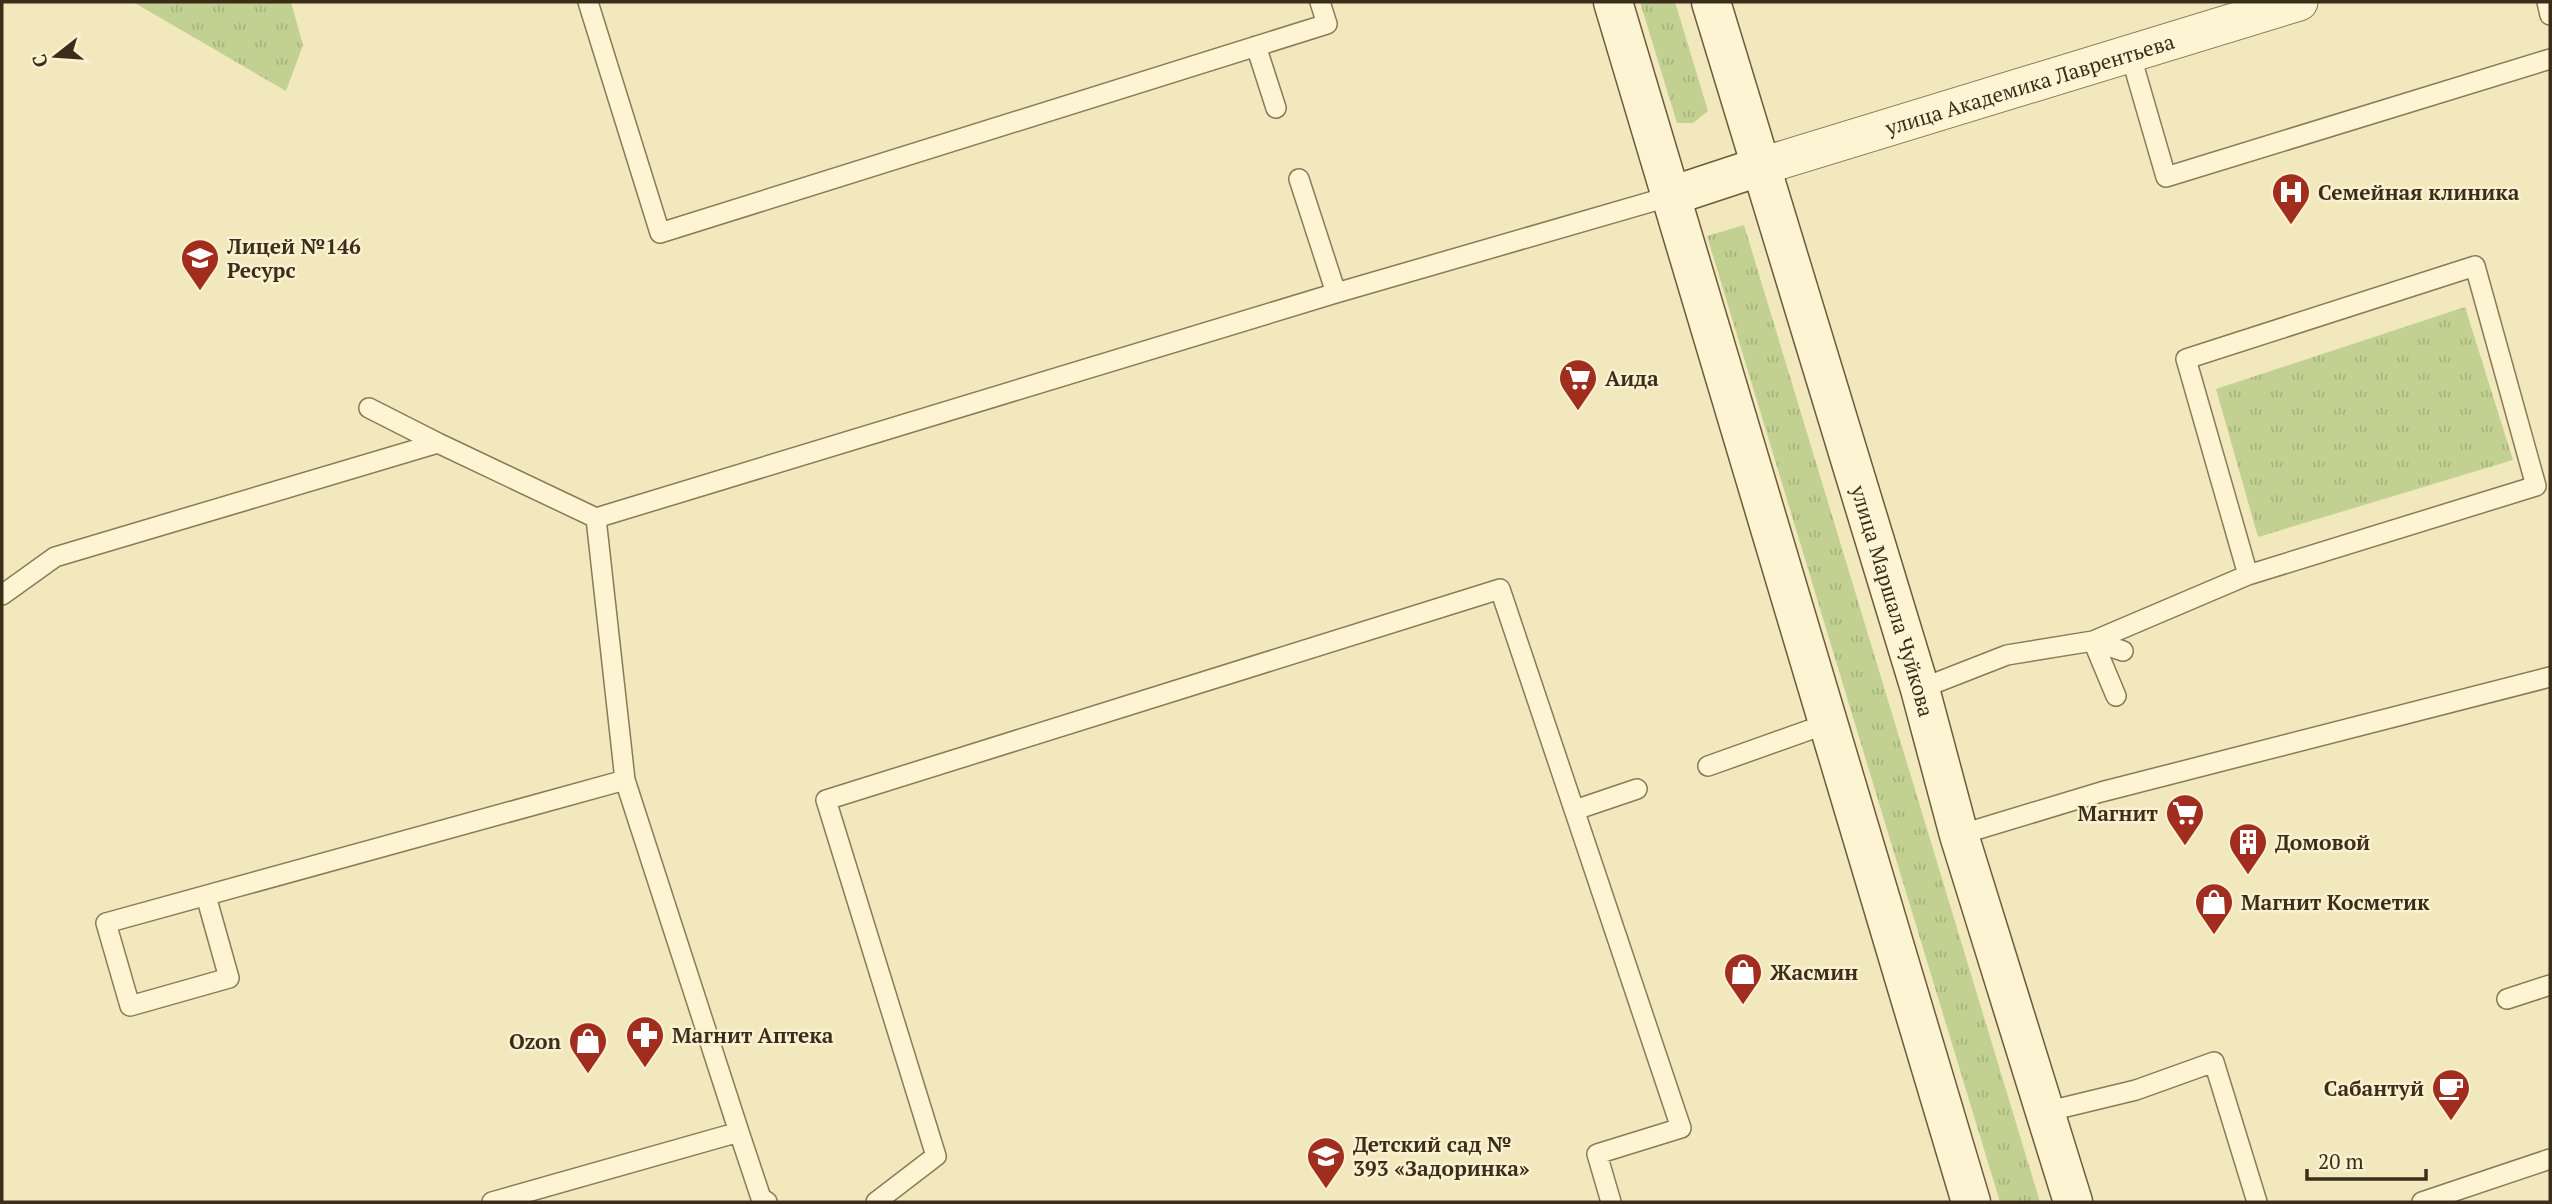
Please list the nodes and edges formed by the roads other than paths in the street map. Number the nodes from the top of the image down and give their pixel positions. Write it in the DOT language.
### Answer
graph roads {
  1 [pos="588,2"];
  2 [pos="1320,2"];
  3 [pos="1613,2"];
  4 [pos="1711,2"];
  5 [pos="2299,2"];
  6 [pos="2547,2"];
  7 [pos="2240,10"];
  8 [pos="2550,15"];
  9 [pos="1256,46"];
  10 [pos="2130,53"];
  11 [pos="2550,59"];
  12 [pos="1276,108"];
  13 [pos="1762,166"];
  14 [pos="1299,179"];
  15 [pos="1671,196"];
  16 [pos="1336,293"];
  17 [pos="369,408"];
  18 [pos="439,443"];
  19 [pos="2543,484"];
  20 [pos="597,518"];
  21 [pos="2248,575"];
  22 [pos="2,595"];
  23 [pos="2093,641"];
  24 [pos="2123,651"];
  25 [pos="2550,677"];
  26 [pos="1920,689"];
  27 [pos="2116,696"];
  28 [pos="1829,723"];
  29 [pos="1708,766"];
  30 [pos="625,780"];
  31 [pos="1637,789"];
  32 [pos="1575,810"];
  33 [pos="1959,835"];
  34 [pos="206,896"];
  35 [pos="2550,985"];
  36 [pos="2507,999"];
  37 [pos="2045,1112"];
  38 [pos="739,1132"];
  39 [pos="2550,1158"];
  40 [pos="762,1201"];
  41 [pos="492,1202"];
  42 [pos="876,1202"];
  43 [pos="1611,1202"];
  44 [pos="1971,1202"];
  45 [pos="2073,1202"];
  46 [pos="2257,1202"];
  47 [pos="2422,1202"];
  1 -- 9 [label="lane"];
  2 -- 9 [label="lane"];
  3 -- 15 [label="main road"];
  4 -- 13 [label="main road, улица Маршала Чуйкова"];
  5 -- 7 [label="street, улица Академика Лаврентьева"];
  6 -- 8 [label="lane"];
  7 -- 10 [label="street, улица Академика Лаврентьева"];
  9 -- 12 [label="lane"];
  10 -- 11 [label="lane"];
  10 -- 13 [label="street, улица Академика Лаврентьева"];
  13 -- 15 [label="main road"];
  13 -- 26 [label="main road, улица Маршала Чуйкова"];
  14 -- 16 [label="lane"];
  15 -- 16 [label="lane"];
  15 -- 28 [label="main road"];
  16 -- 20 [label="lane"];
  17 -- 18 [label="lane"];
  18 -- 20 [label="lane"];
  18 -- 22 [label="lane"];
  19 -- 21 [label="lane"];
  19 -- 21 [label="lane"];
  20 -- 30 [label="lane"];
  21 -- 23 [label="lane"];
  23 -- 24 [label="lane"];
  23 -- 26 [label="lane"];
  23 -- 27 [label="lane"];
  25 -- 33 [label="lane"];
  26 -- 33 [label="main road, улица Маршала Чуйкова"];
  28 -- 29 [label="lane"];
  28 -- 44 [label="main road"];
  30 -- 34 [label="lane"];
  30 -- 38 [label="lane"];
  31 -- 32 [label="lane"];
  32 -- 42 [label="lane"];
  32 -- 43 [label="lane"];
  33 -- 37 [label="main road, улица Маршала Чуйкова"];
  34 -- 34 [label="lane"];
  35 -- 36 [label="lane"];
  37 -- 45 [label="main road, улица Маршала Чуйкова"];
  37 -- 46 [label="lane"];
  38 -- 40 [label="lane"];
  38 -- 41 [label="lane"];
  39 -- 47 [label="lane"];
}
